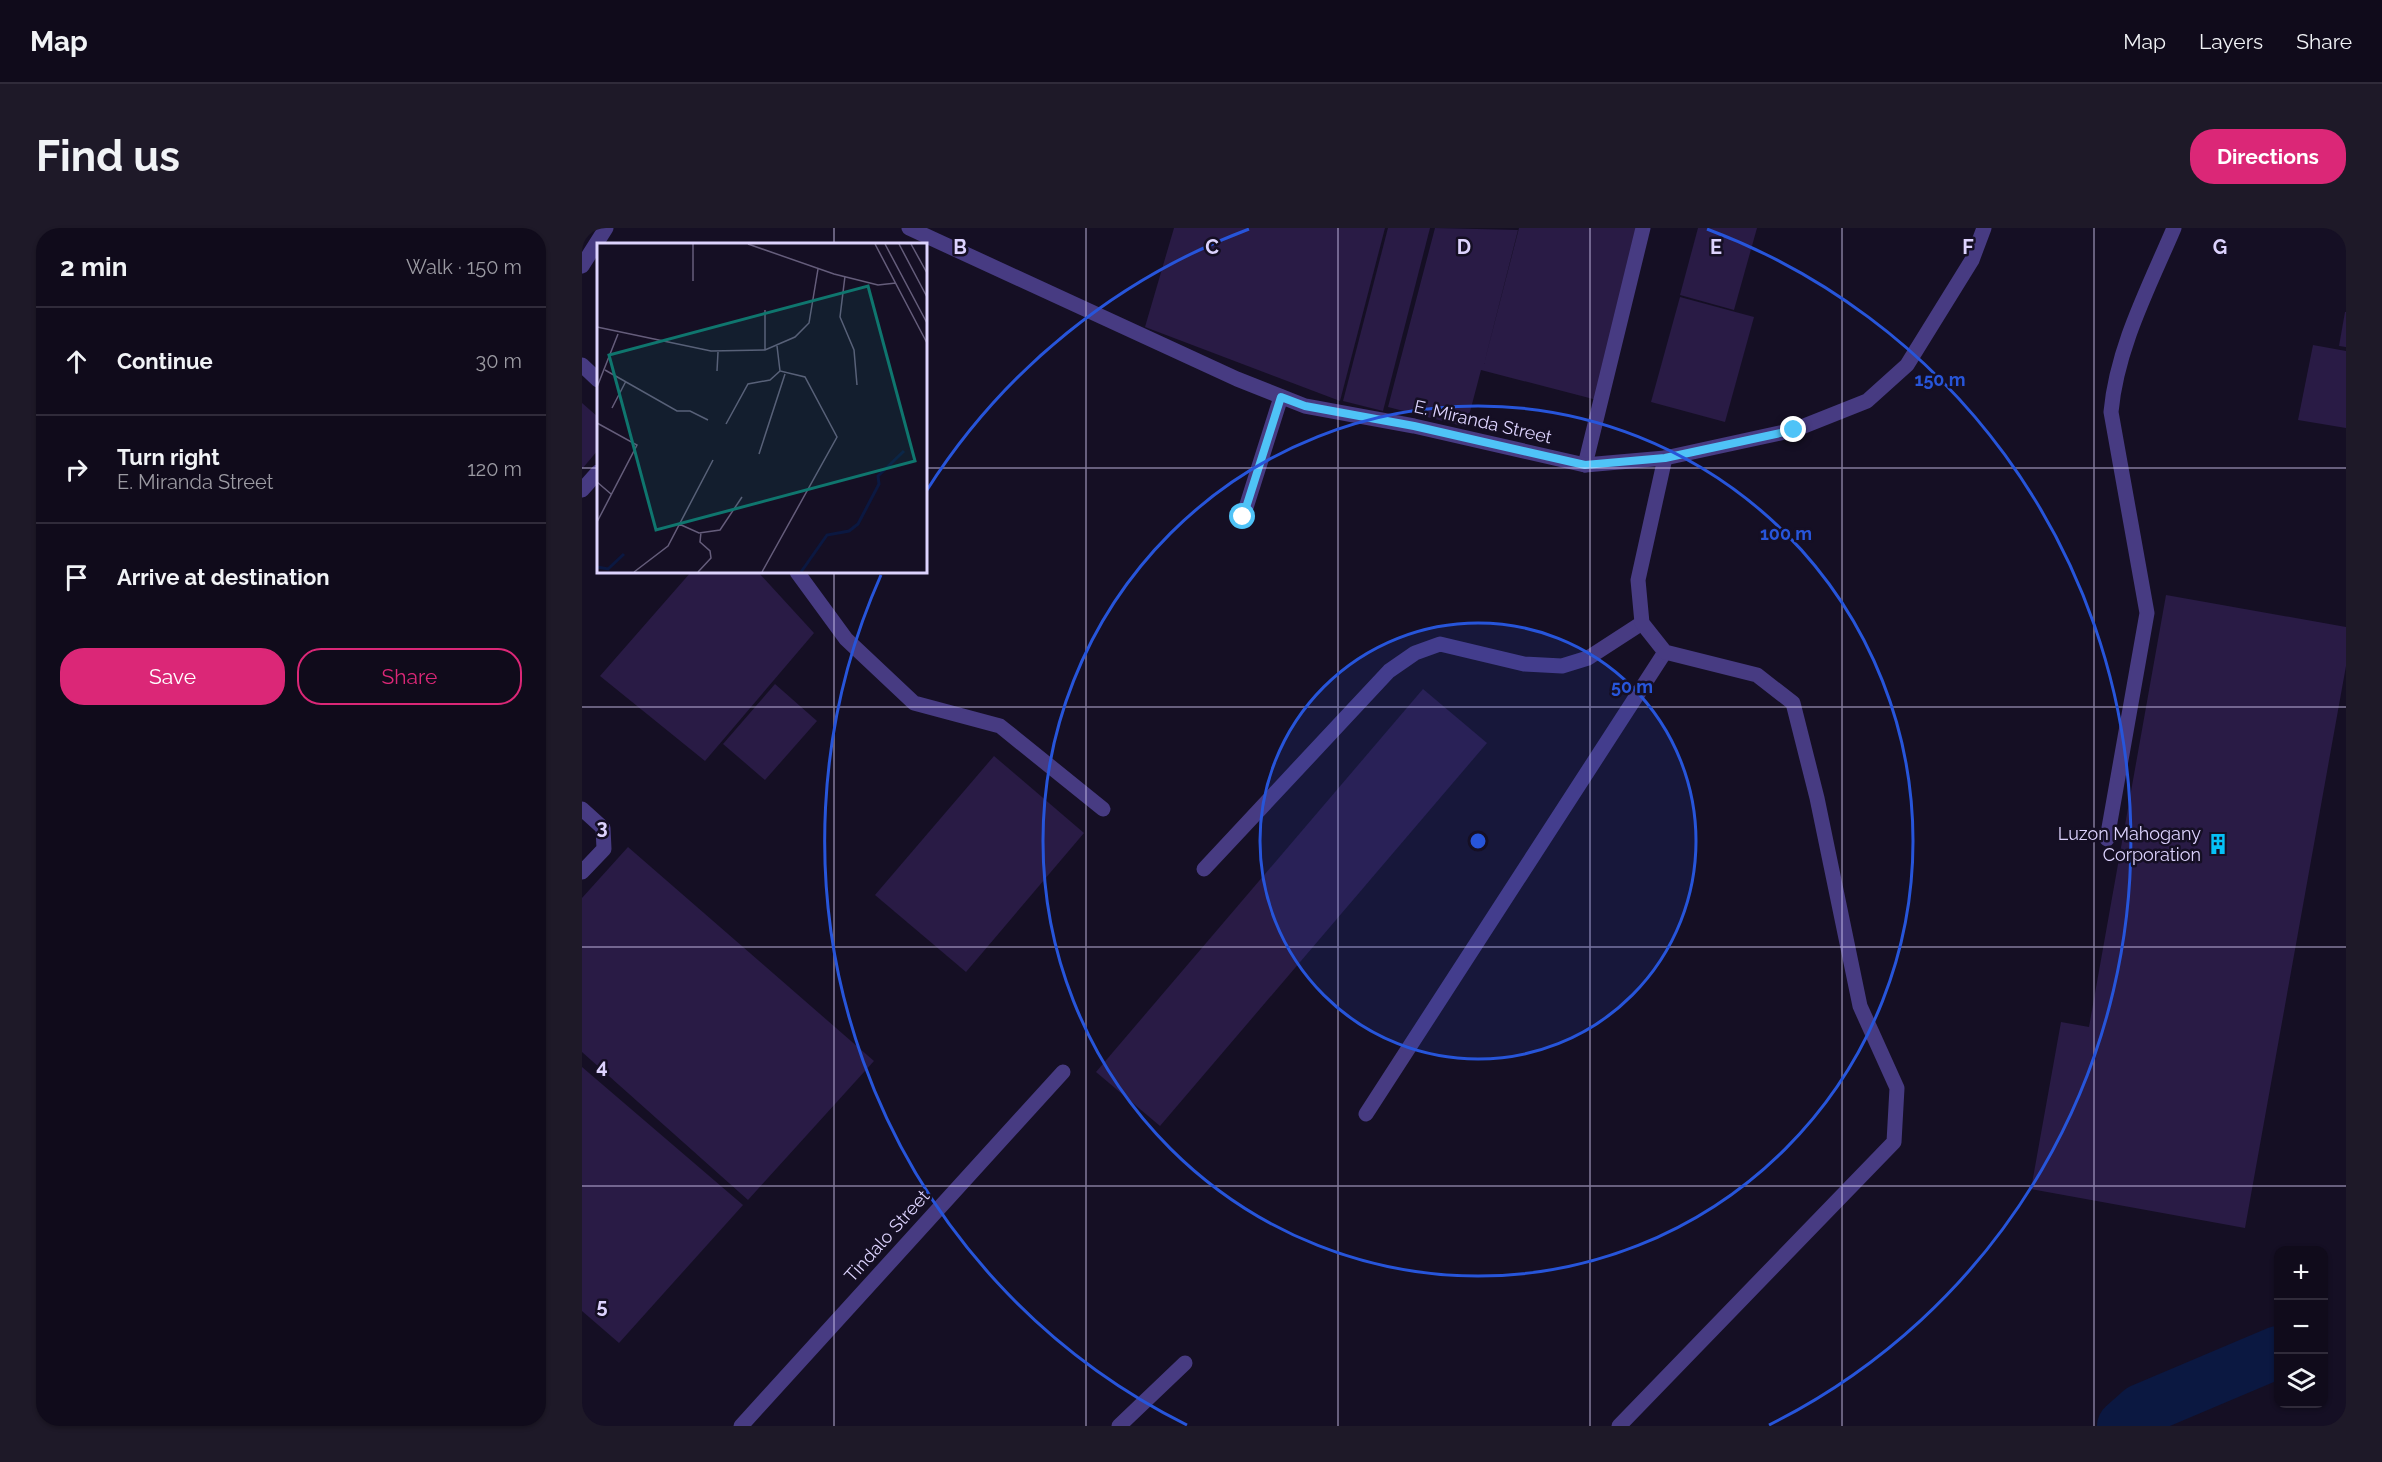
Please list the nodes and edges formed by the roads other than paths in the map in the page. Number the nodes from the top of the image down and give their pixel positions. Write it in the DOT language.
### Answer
graph roads {
  1 [pos="606,228"];
  2 [pos="909,228"];
  3 [pos="1643,228"];
  4 [pos="1984,228"];
  5 [pos="2174,228"];
  6 [pos="582,266"];
  7 [pos="582,365"];
  8 [pos="597,379"];
  9 [pos="1281,397"];
  10 [pos="1665,458"];
  11 [pos="1585,465"];
  12 [pos="597,473"];
  13 [pos="582,490"];
  14 [pos="1243,517"];
  15 [pos="798,573"];
  16 [pos="1642,623"];
  17 [pos="1665,652"];
  18 [pos="582,809"];
  19 [pos="1103,809"];
  20 [pos="2107,839"];
  21 [pos="1204,869"];
  22 [pos="582,872"];
  23 [pos="1062,1072"];
  24 [pos="1366,1114"];
  25 [pos="1185,1363"];
  26 [pos="741,1426"];
  27 [pos="1119,1426"];
  28 [pos="1619,1426"];
  1 -- 6 [label="street"];
  2 -- 9 [label="street, E. Miranda Street"];
  3 -- 11 [label="street"];
  4 -- 10 [label="street, E. Miranda Street"];
  5 -- 20 [label="street"];
  7 -- 8 [label="street"];
  9 -- 11 [label="street, E. Miranda Street"];
  9 -- 14 [label="street"];
  10 -- 11 [label="street, E. Miranda Street"];
  10 -- 16 [label="street"];
  12 -- 13 [label="street"];
  15 -- 19 [label="street"];
  16 -- 17 [label="street"];
  16 -- 21 [label="street"];
  17 -- 24 [label="street"];
  17 -- 28 [label="street"];
  18 -- 22 [label="street"];
  23 -- 26 [label="street, Tindalo Street"];
  25 -- 27 [label="street"];
}
